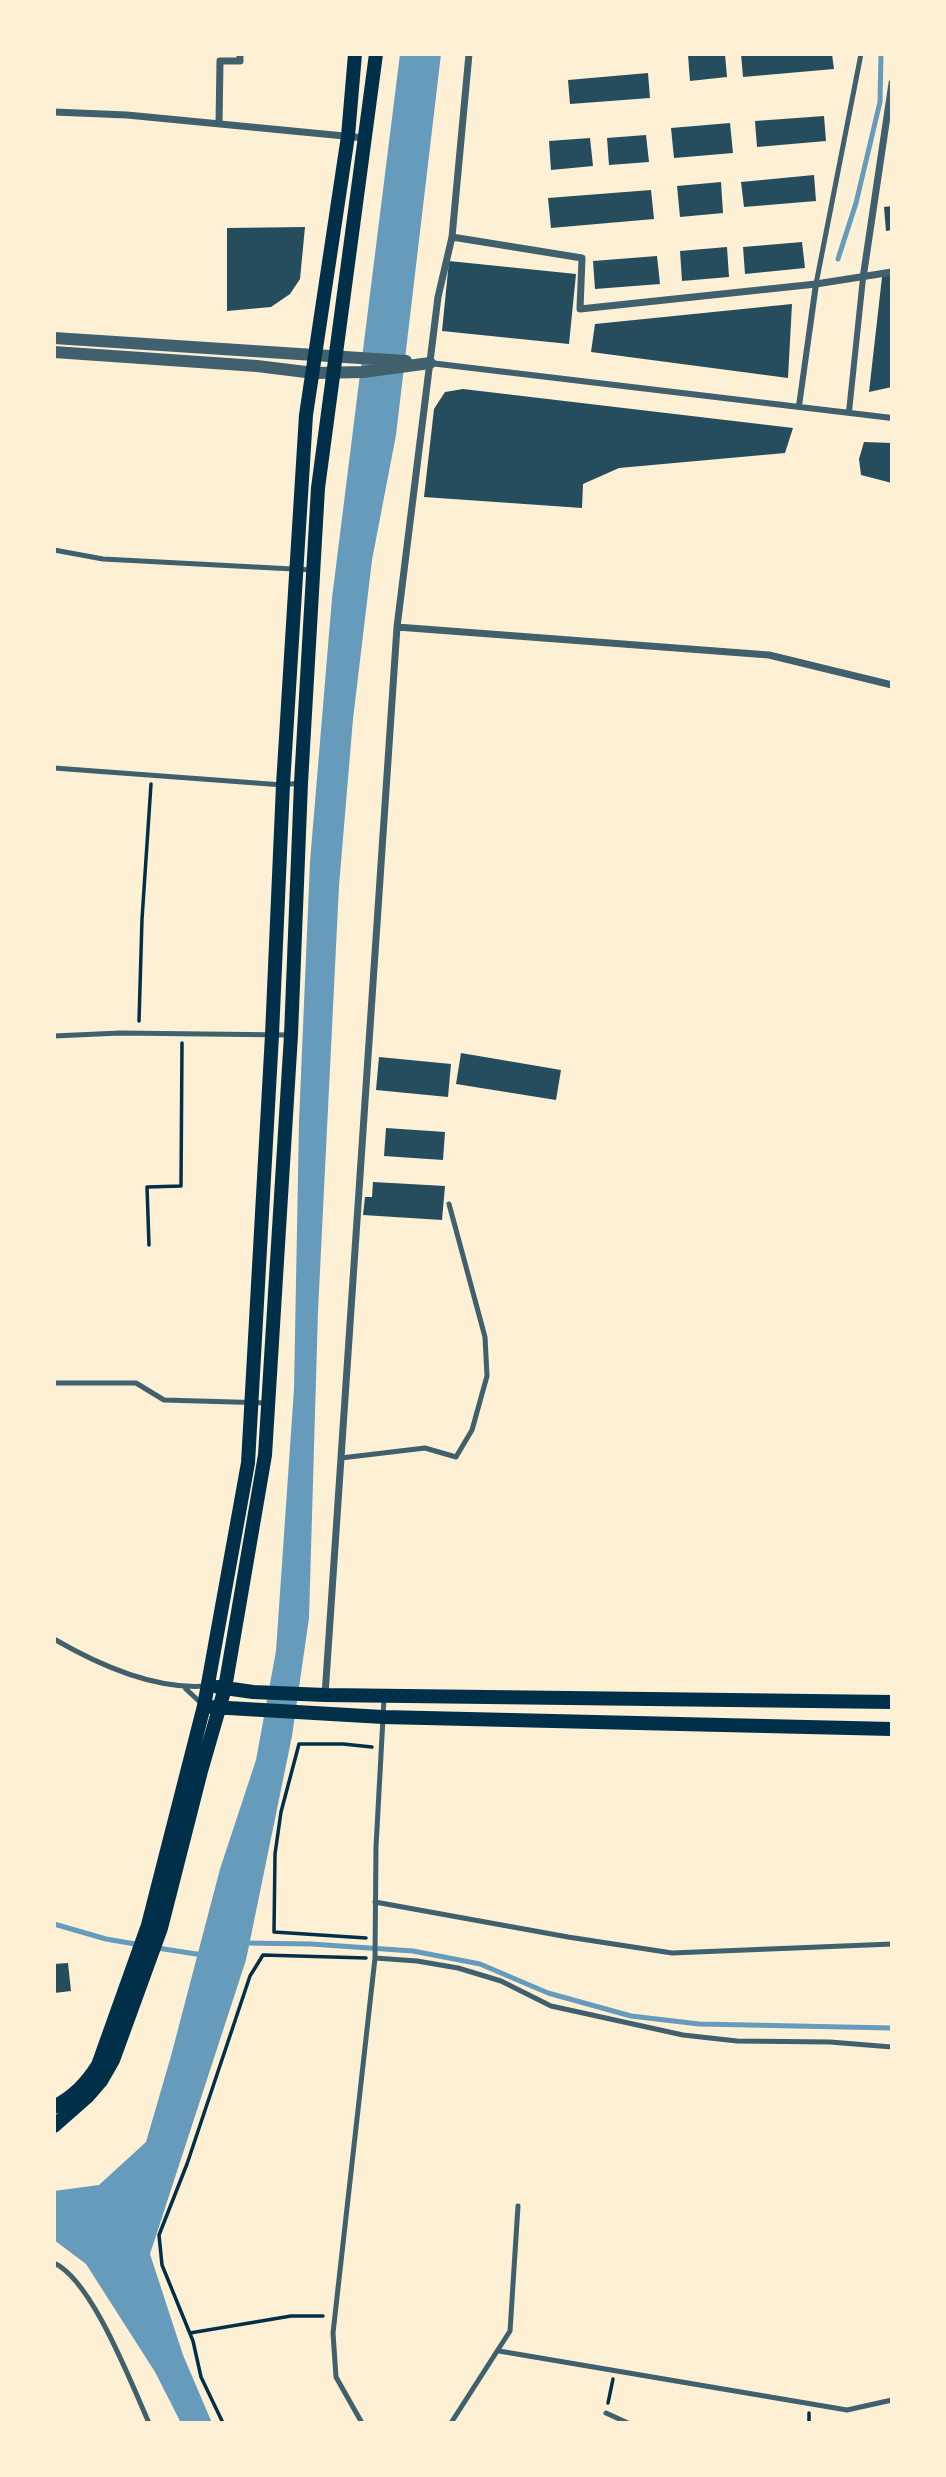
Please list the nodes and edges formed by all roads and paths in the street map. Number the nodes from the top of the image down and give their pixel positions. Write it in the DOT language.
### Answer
graph roads {
  1 [pos="240,54"];
  2 [pos="355,54"];
  3 [pos="376,54"];
  4 [pos="468,54"];
  5 [pos="861,54"];
  6 [pos="892,83"];
  7 [pos="54,112"];
  8 [pos="219,124"];
  9 [pos="348,136"];
  10 [pos="366,138"];
  11 [pos="452,237"];
  12 [pos="892,272"];
  13 [pos="863,278"];
  14 [pos="816,284"];
  15 [pos="54,338"];
  16 [pos="54,352"];
  17 [pos="316,355"];
  18 [pos="430,363"];
  19 [pos="334,364"];
  20 [pos="314,373"];
  21 [pos="799,406"];
  22 [pos="849,412"];
  23 [pos="892,418"];
  24 [pos="54,550"];
  25 [pos="296,569"];
  26 [pos="315,570"];
  27 [pos="397,627"];
  28 [pos="892,685"];
  29 [pos="54,768"];
  30 [pos="152,775"];
  31 [pos="301,783"];
  32 [pos="283,785"];
  33 [pos="139,1033"];
  34 [pos="182,1034"];
  35 [pos="272,1035"];
  36 [pos="291,1035"];
  37 [pos="54,1036"];
  38 [pos="449,1204"];
  39 [pos="149,1245"];
  40 [pos="54,1383"];
  41 [pos="250,1402"];
  42 [pos="268,1403"];
  43 [pos="341,1458"];
  44 [pos="54,1639"];
  45 [pos="208,1686"];
  46 [pos="186,1688"];
  47 [pos="225,1688"];
  48 [pos="325,1695"];
  49 [pos="384,1696"];
  50 [pos="892,1702"];
  51 [pos="211,1707"];
  52 [pos="383,1717"];
  53 [pos="892,1729"];
  54 [pos="381,1748"];
  55 [pos="375,1902"];
  56 [pos="375,1923"];
  57 [pos="892,1944"];
  58 [pos="375,1958"];
  59 [pos="141,1967"];
  60 [pos="892,2047"];
  61 [pos="54,2107"];
  62 [pos="54,2126"];
  63 [pos="518,2206"];
  64 [pos="54,2263"];
  65 [pos="335,2316"];
  66 [pos="190,2333"];
  67 [pos="499,2351"];
  68 [pos="615,2371"];
  69 [pos="892,2400"];
  70 [pos="606,2413"];
  71 [pos="149,2423"];
  72 [pos="223,2423"];
  73 [pos="362,2423"];
  74 [pos="451,2423"];
  75 [pos="628,2423"];
  1 -- 8 [label="street"];
  2 -- 9 [label="main road"];
  3 -- 10 [label="main road"];
  4 -- 11 [label="street"];
  5 -- 14 [label="lane"];
  6 -- 13 [label="street"];
  7 -- 8 [label="street"];
  8 -- 9 [label="street"];
  9 -- 10 [label="street"];
  9 -- 17 [label="main road"];
  10 -- 19 [label="main road"];
  11 -- 14 [label="street"];
  11 -- 18 [label="street"];
  12 -- 13 [label="street"];
  13 -- 14 [label="street"];
  13 -- 22 [label="street"];
  14 -- 21 [label="street"];
  15 -- 17 [label="street"];
  16 -- 20 [label="street"];
  17 -- 19 [label="street"];
  17 -- 20 [label="main road"];
  18 -- 19 [label="street"];
  18 -- 19 [label="street"];
  18 -- 21 [label="street"];
  18 -- 27 [label="street"];
  19 -- 20 [label="street"];
  19 -- 26 [label="main road"];
  20 -- 25 [label="main road"];
  21 -- 22 [label="street"];
  22 -- 23 [label="street"];
  24 -- 25 [label="lane"];
  25 -- 26 [label="lane"];
  25 -- 32 [label="main road"];
  26 -- 31 [label="main road"];
  27 -- 28 [label="street"];
  27 -- 43 [label="street"];
  29 -- 30 [label="lane"];
  30 -- 32 [label="lane"];
  30 -- 33 [label="path"];
  31 -- 32 [label="lane"];
  31 -- 36 [label="main road"];
  32 -- 35 [label="main road"];
  33 -- 34 [label="lane"];
  33 -- 37 [label="lane"];
  34 -- 35 [label="lane"];
  34 -- 39 [label="path"];
  35 -- 36 [label="lane"];
  35 -- 41 [label="main road"];
  36 -- 42 [label="main road"];
  38 -- 43 [label="lane"];
  40 -- 41 [label="lane"];
  41 -- 42 [label="lane"];
  41 -- 45 [label="main road"];
  42 -- 47 [label="main road"];
  43 -- 48 [label="street"];
  44 -- 46 [label="lane"];
  45 -- 46 [label="lane"];
  45 -- 47 [label="main road"];
  45 -- 51 [label="main road"];
  46 -- 51 [label="lane"];
  47 -- 48 [label="main road"];
  47 -- 51 [label="main road"];
  48 -- 49 [label="main road"];
  49 -- 50 [label="main road"];
  49 -- 52 [label="lane"];
  51 -- 52 [label="main road"];
  51 -- 59 [label="main road"];
  52 -- 53 [label="main road"];
  52 -- 54 [label="lane"];
  54 -- 55 [label="lane"];
  54 -- 56 [label="path"];
  55 -- 56 [label="lane"];
  55 -- 57 [label="lane"];
  56 -- 58 [label="lane"];
  58 -- 60 [label="lane"];
  58 -- 65 [label="lane"];
  58 -- 66 [label="path"];
  59 -- 61 [label="main road"];
  59 -- 62 [label="main road"];
  63 -- 67 [label="lane"];
  64 -- 71 [label="lane"];
  65 -- 66 [label="path"];
  65 -- 73 [label="lane"];
  66 -- 72 [label="path"];
  67 -- 68 [label="lane"];
  67 -- 74 [label="lane"];
  68 -- 69 [label="lane"];
  68 -- 70 [label="path"];
  70 -- 75 [label="lane"];
}
